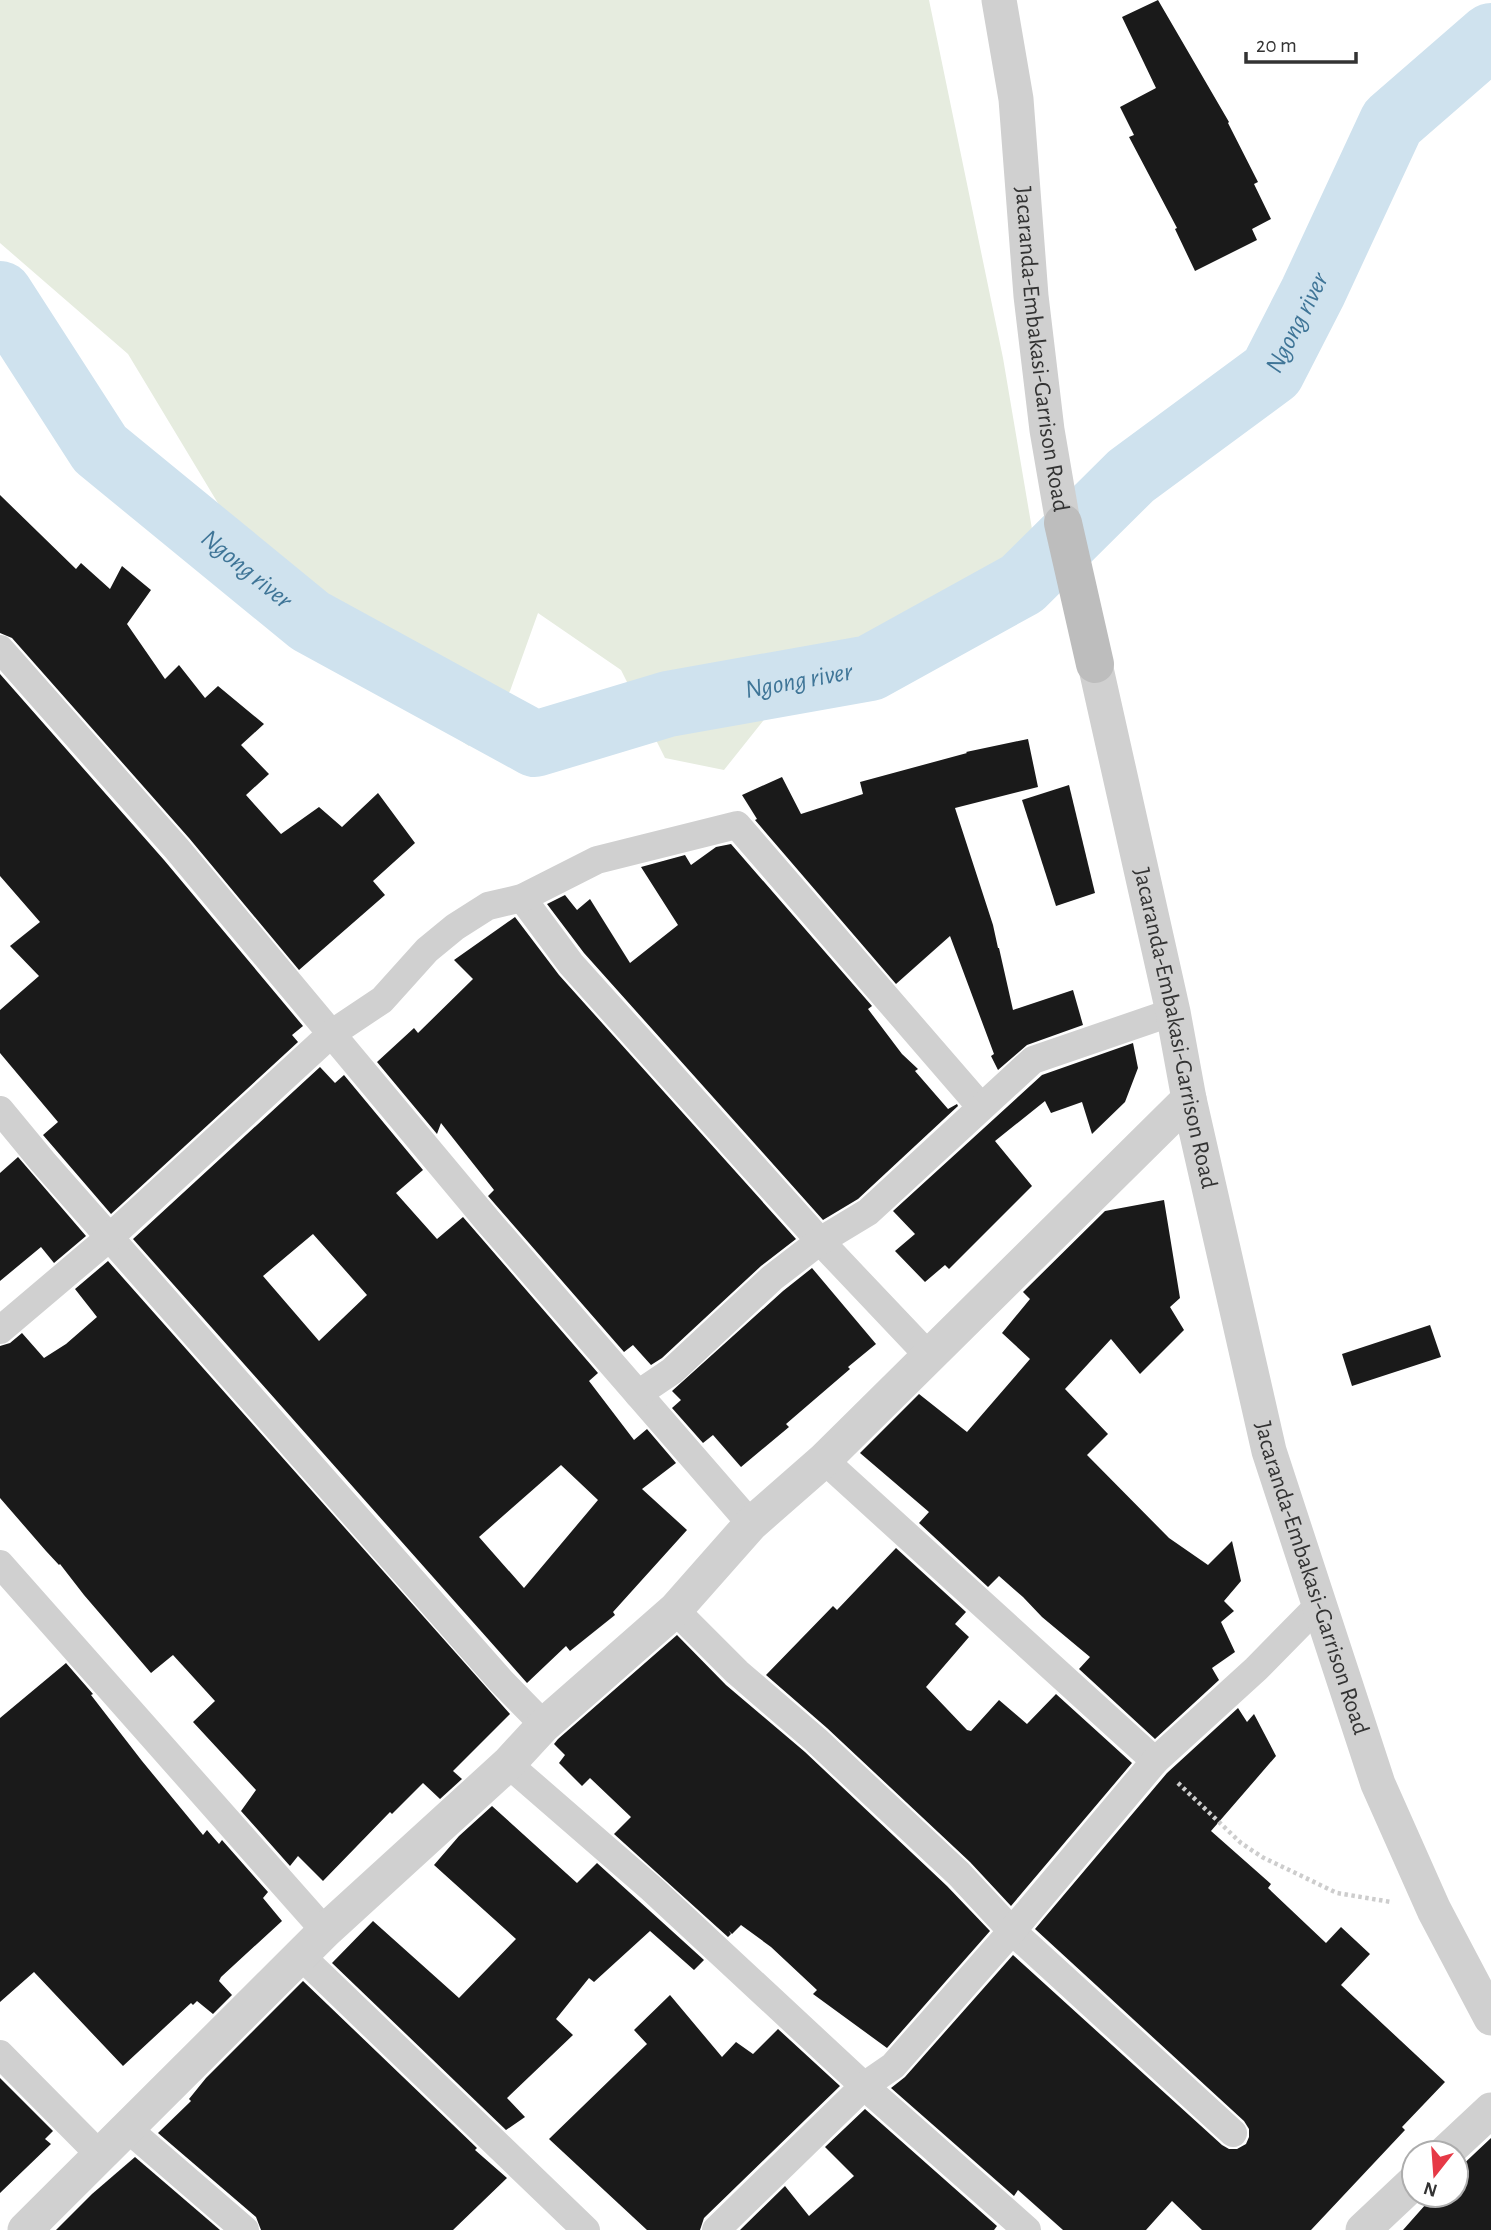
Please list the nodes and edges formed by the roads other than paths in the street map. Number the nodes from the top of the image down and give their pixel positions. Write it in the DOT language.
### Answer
graph roads {
  1 [pos="999,0"];
  2 [pos="1063,523"];
  3 [pos="0,649"];
  4 [pos="1095,664"];
  5 [pos="522,898"];
  6 [pos="1173,1012"];
  7 [pos="331,1034"];
  8 [pos="1189,1099"];
  9 [pos="981,1107"];
  10 [pos="0,1111"];
  11 [pos="110,1237"];
  12 [pos="821,1241"];
  13 [pos="0,1330"];
  14 [pos="929,1356"];
  15 [pos="638,1394"];
  16 [pos="824,1460"];
  17 [pos="751,1524"];
  18 [pos="0,1564"];
  19 [pos="1318,1606"];
  20 [pos="675,1610"];
  21 [pos="544,1725"];
  22 [pos="1155,1761"];
  23 [pos="508,1764"];
  24 [pos="326,1931"];
  25 [pos="1012,1931"];
  26 [pos="301,1956"];
  27 [pos="1491,2018"];
  28 [pos="0,2054"];
  29 [pos="864,2086"];
  30 [pos="1491,2110"];
  31 [pos="128,2129"];
  32 [pos="1233,2133"];
  33 [pos="1460,2139"];
  34 [pos="101,2156"];
  35 [pos="1400,2195"];
  36 [pos="25,2230"];
  37 [pos="245,2230"];
  38 [pos="586,2230"];
  39 [pos="716,2230"];
  40 [pos="1027,2230"];
  41 [pos="1363,2230"];
  1 -- 2 [label="street, Jacaranda-Embakasi-Garrison Road"];
  2 -- 4 [label="main road, Jacaranda-Embakasi-Garrison Road"];
  3 -- 7 [label="street"];
  4 -- 6 [label="street, Jacaranda-Embakasi-Garrison Road"];
  5 -- 7 [label="street"];
  5 -- 9 [label="street"];
  5 -- 12 [label="street"];
  6 -- 8 [label="street, Jacaranda-Embakasi-Garrison Road"];
  6 -- 9 [label="street"];
  7 -- 11 [label="street"];
  7 -- 15 [label="street"];
  8 -- 14 [label="street"];
  8 -- 19 [label="street, Jacaranda-Embakasi-Garrison Road"];
  9 -- 12 [label="street"];
  10 -- 11 [label="street"];
  11 -- 13 [label="street"];
  11 -- 21 [label="street"];
  12 -- 14 [label="street"];
  12 -- 15 [label="street"];
  14 -- 16 [label="street"];
  15 -- 17 [label="street"];
  16 -- 17 [label="street"];
  16 -- 22 [label="street"];
  17 -- 20 [label="street"];
  18 -- 24 [label="street"];
  19 -- 22 [label="street"];
  19 -- 27 [label="street, Jacaranda-Embakasi-Garrison Road"];
  20 -- 21 [label="street"];
  20 -- 25 [label="street"];
  21 -- 23 [label="street"];
  22 -- 25 [label="street"];
  23 -- 24 [label="street"];
  23 -- 29 [label="street"];
  24 -- 26 [label="street"];
  25 -- 29 [label="street"];
  25 -- 32 [label="street"];
  26 -- 31 [label="street"];
  26 -- 38 [label="street"];
  28 -- 34 [label="street"];
  29 -- 39 [label="street"];
  29 -- 40 [label="street"];
  30 -- 33 [label="street"];
  31 -- 34 [label="street"];
  31 -- 37 [label="street"];
  34 -- 36 [label="street"];
  35 -- 41 [label="street"];
}
